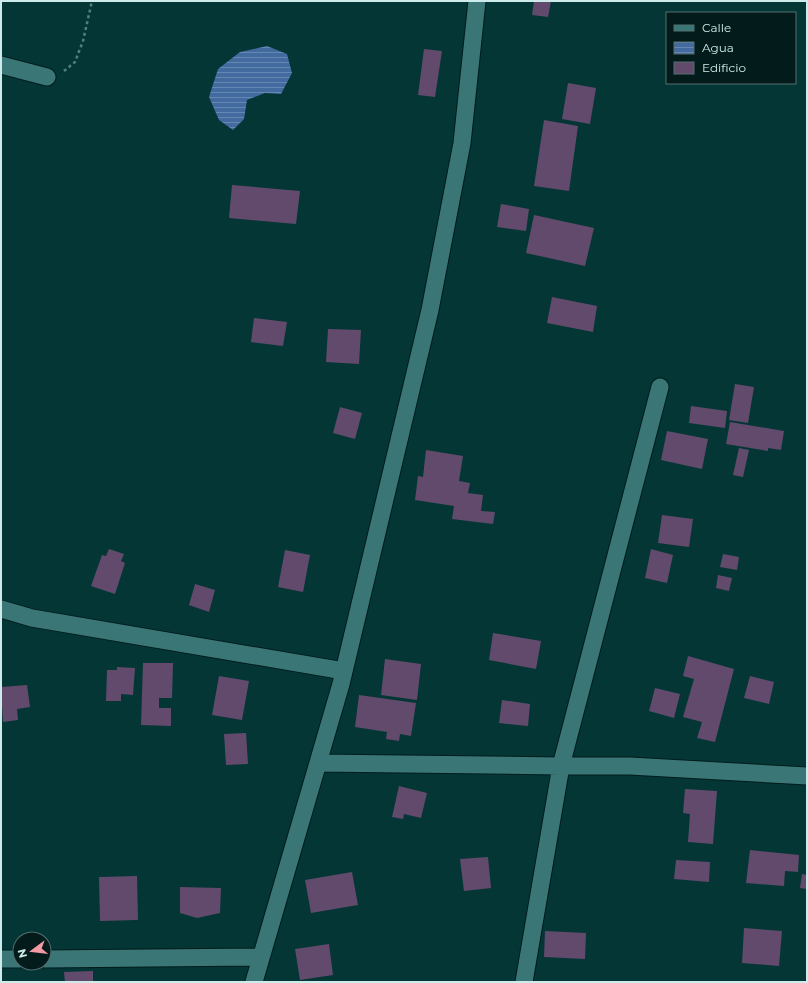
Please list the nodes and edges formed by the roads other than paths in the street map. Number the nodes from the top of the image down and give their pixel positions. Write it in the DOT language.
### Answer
graph roads {
  1 [pos="477,1"];
  2 [pos="1,65"];
  3 [pos="47,77"];
  4 [pos="660,387"];
  5 [pos="1,609"];
  6 [pos="344,671"];
  7 [pos="318,763"];
  8 [pos="561,766"];
  9 [pos="807,776"];
  10 [pos="261,957"];
  11 [pos="1,959"];
  12 [pos="12,959"];
  13 [pos="52,959"];
  14 [pos="254,982"];
  15 [pos="524,982"];
  1 -- 6 [label="street"];
  2 -- 3 [label="street"];
  4 -- 8 [label="street"];
  5 -- 6 [label="street"];
  6 -- 7 [label="street"];
  7 -- 8 [label="street"];
  7 -- 10 [label="street"];
  8 -- 9 [label="street"];
  8 -- 15 [label="street"];
  10 -- 13 [label="street"];
  10 -- 14 [label="street"];
  11 -- 12 [label="street"];
}
